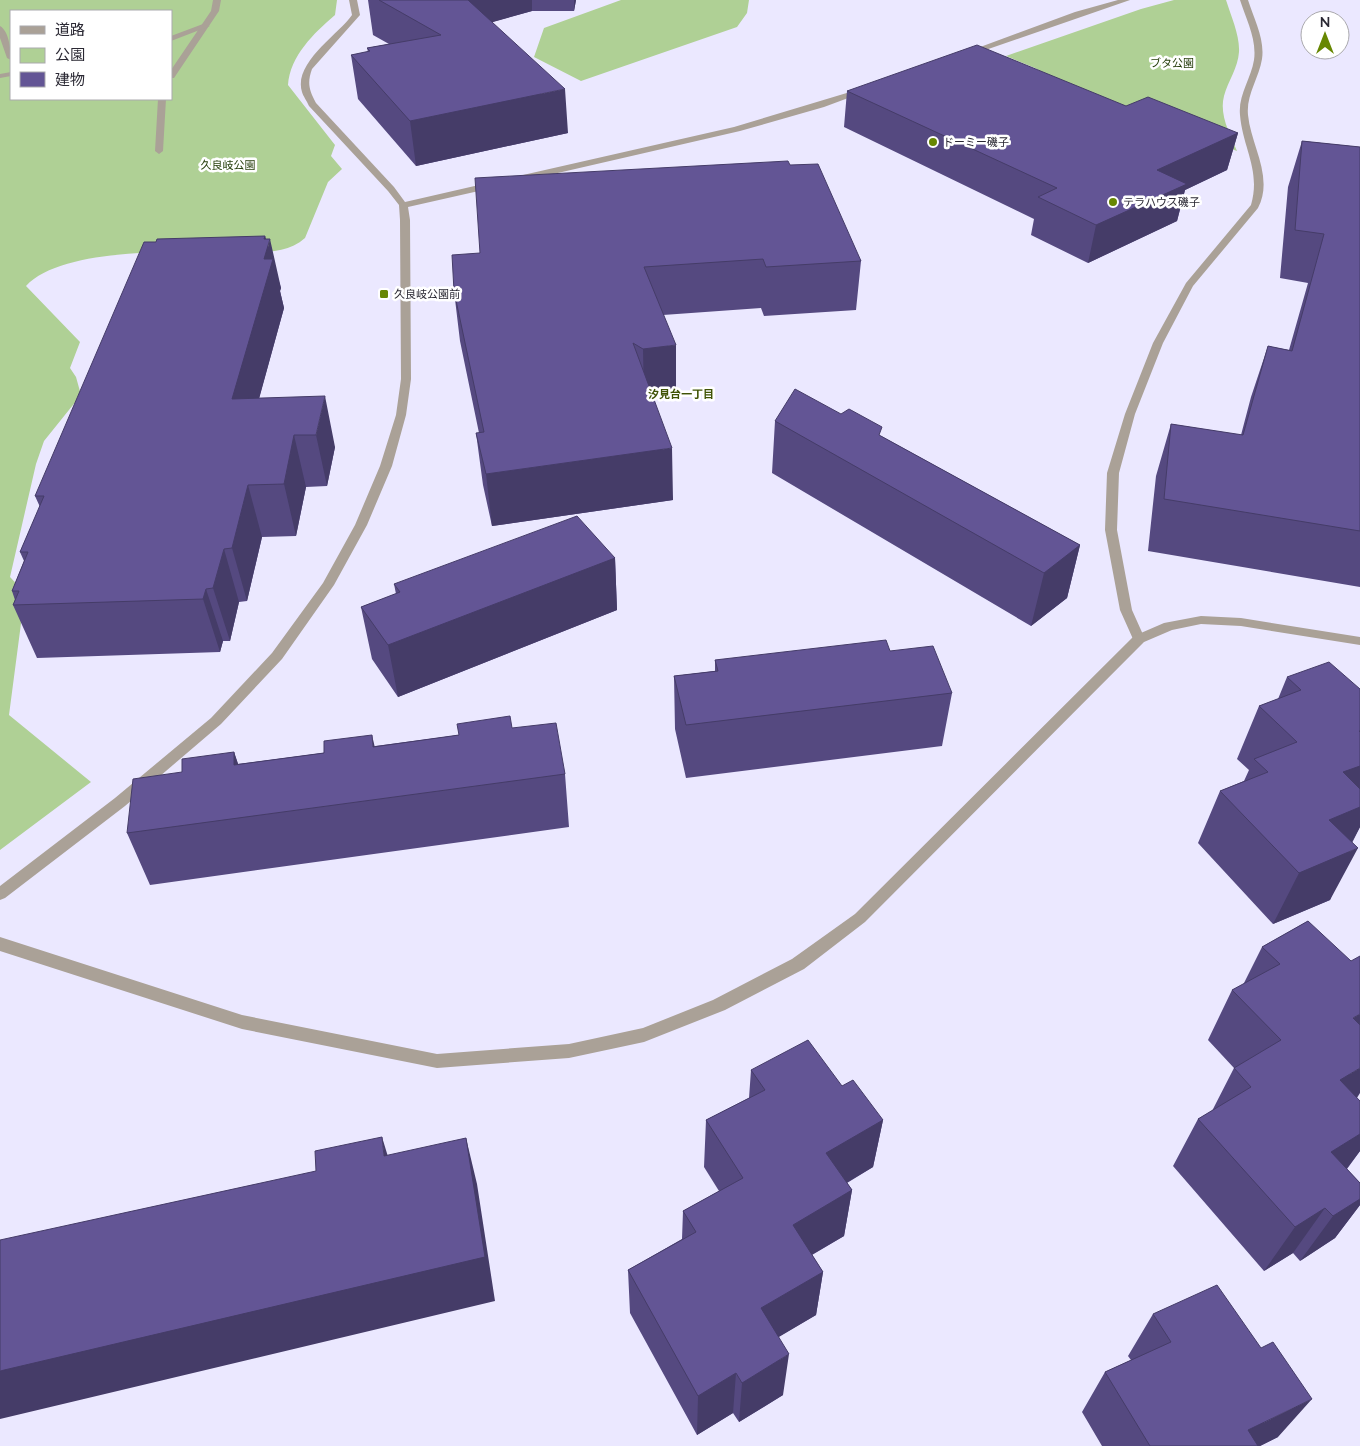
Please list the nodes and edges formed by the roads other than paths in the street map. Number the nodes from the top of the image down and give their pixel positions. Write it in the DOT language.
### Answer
graph roads {
  1 [pos="217,0"];
  2 [pos="353,0"];
  3 [pos="1126,0"];
  4 [pos="1244,0"];
  5 [pos="206,26"];
  6 [pos="0,28"];
  7 [pos="172,39"];
  8 [pos="10,55"];
  9 [pos="958,57"];
  10 [pos="172,75"];
  11 [pos="870,88"];
  12 [pos="162,100"];
  13 [pos="159,150"];
  14 [pos="519,179"];
  15 [pos="500,184"];
  16 [pos="403,205"];
  17 [pos="1139,639"];
  18 [pos="1360,641"];
  19 [pos="0,894"];
  20 [pos="0,944"];
  1 -- 5 [label="street"];
  2 -- 16 [label="street"];
  3 -- 9 [label="street"];
  4 -- 17 [label="street"];
  5 -- 7 [label="street"];
  5 -- 10 [label="street"];
  6 -- 8 [label="street"];
  11 -- 14 [label="street"];
  12 -- 13 [label="street"];
  15 -- 16 [label="street"];
  16 -- 19 [label="street"];
  17 -- 18 [label="street"];
  17 -- 20 [label="street"];
}
